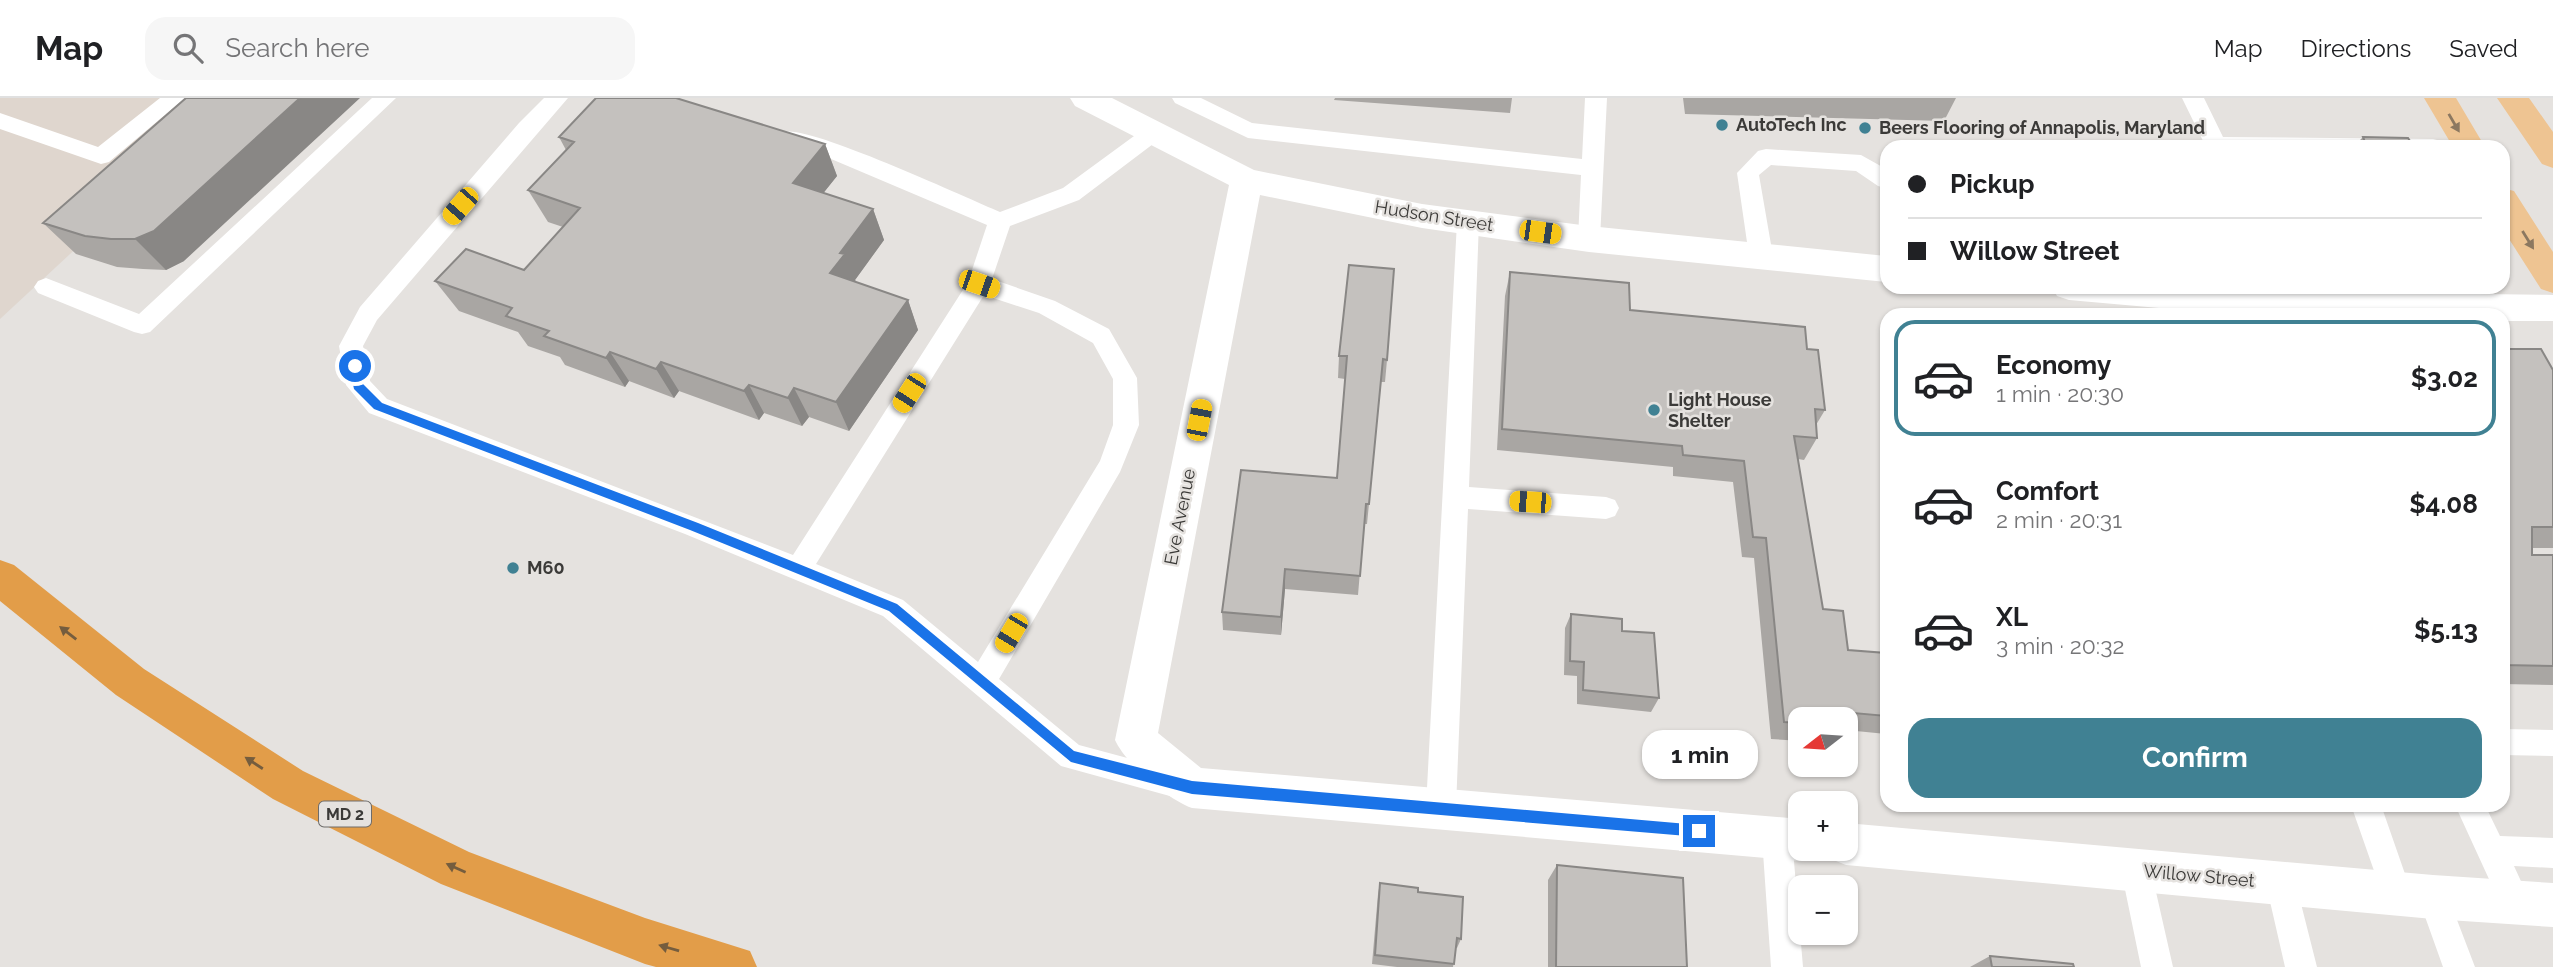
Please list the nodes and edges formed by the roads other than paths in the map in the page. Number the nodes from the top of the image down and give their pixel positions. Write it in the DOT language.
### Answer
graph roads {
  1 [pos="174,98"];
  2 [pos="384,98"];
  3 [pos="557,98"];
  4 [pos="1183,98"];
  5 [pos="1596,98"];
  6 [pos="2193,98"];
  7 [pos="2440,98"];
  8 [pos="2513,98"];
  9 [pos="1105,102"];
  10 [pos="0,121"];
  11 [pos="774,131"];
  12 [pos="1153,133"];
  13 [pos="2214,140"];
  14 [pos="2465,140"];
  15 [pos="2553,156"];
  16 [pos="1592,169"];
  17 [pos="1880,176"];
  18 [pos="1246,180"];
  19 [pos="2510,213"];
  20 [pos="1000,221"];
  21 [pos="1468,222"];
  22 [pos="1589,239"];
  23 [pos="1761,256"];
  24 [pos="1880,268"];
  25 [pos="2553,280"];
  26 [pos="979,284"];
  27 [pos="46,287"];
  28 [pos="2113,294"];
  29 [pos="2312,303"];
  30 [pos="2195,307"];
  31 [pos="2553,309"];
  32 [pos="1455,497"];
  33 [pos="1606,508"];
  34 [pos="798,569"];
  35 [pos="0,577"];
  36 [pos="982,681"];
  37 [pos="2510,742"];
  38 [pos="2553,743"];
  39 [pos="1192,788"];
  40 [pos="1441,807"];
  41 [pos="2370,812"];
  42 [pos="2472,812"];
  43 [pos="1788,839"];
  44 [pos="1858,845"];
  45 [pos="2491,850"];
  46 [pos="2553,853"];
  47 [pos="1789,861"];
  48 [pos="2136,870"];
  49 [pos="2281,884"];
  50 [pos="2415,896"];
  51 [pos="2535,904"];
  52 [pos="734,967"];
  53 [pos="1787,967"];
  54 [pos="2157,967"];
  55 [pos="2301,967"];
  56 [pos="2459,967"];
  1 -- 10 [label="lane"];
  2 -- 27 [label="lane"];
  3 -- 34 [label="lane"];
  4 -- 16 [label="lane"];
  5 -- 16 [label="lane"];
  6 -- 13 [label="lane"];
  7 -- 14 [label="main road, one-way"];
  8 -- 15 [label="main road"];
  9 -- 12 [label="street, Hudson Street"];
  11 -- 20 [label="lane"];
  12 -- 18 [label="street, Hudson Street"];
  12 -- 20 [label="lane"];
  16 -- 22 [label="lane"];
  17 -- 23 [label="lane"];
  18 -- 21 [label="street, Hudson Street"];
  18 -- 39 [label="street, Eve Avenue"];
  19 -- 25 [label="main road, one-way"];
  20 -- 26 [label="lane"];
  21 -- 22 [label="street, Hudson Street"];
  21 -- 32 [label="lane"];
  22 -- 23 [label="street, Hudson Street"];
  23 -- 24 [label="street, Hudson Street"];
  26 -- 34 [label="lane"];
  26 -- 36 [label="lane"];
  28 -- 30 [label="street"];
  29 -- 30 [label="street"];
  29 -- 31 [label="street"];
  32 -- 33 [label="lane"];
  32 -- 40 [label="lane"];
  34 -- 36 [label="lane"];
  52 -- 35 [label="highway, MD 2, one-way"];
  36 -- 39 [label="lane"];
  37 -- 38 [label="lane"];
  39 -- 40 [label="street"];
  40 -- 43 [label="street"];
  41 -- 50 [label="lane"];
  42 -- 45 [label="lane"];
  44 -- 48 [label="street, Willow Street"];
  45 -- 46 [label="lane"];
  45 -- 51 [label="lane"];
  47 -- 53 [label="lane"];
  48 -- 49 [label="street, Willow Street"];
  48 -- 54 [label="lane"];
  49 -- 50 [label="street, Willow Street"];
  49 -- 55 [label="lane"];
  50 -- 51 [label="street, Willow Street"];
  50 -- 56 [label="lane"];
}
